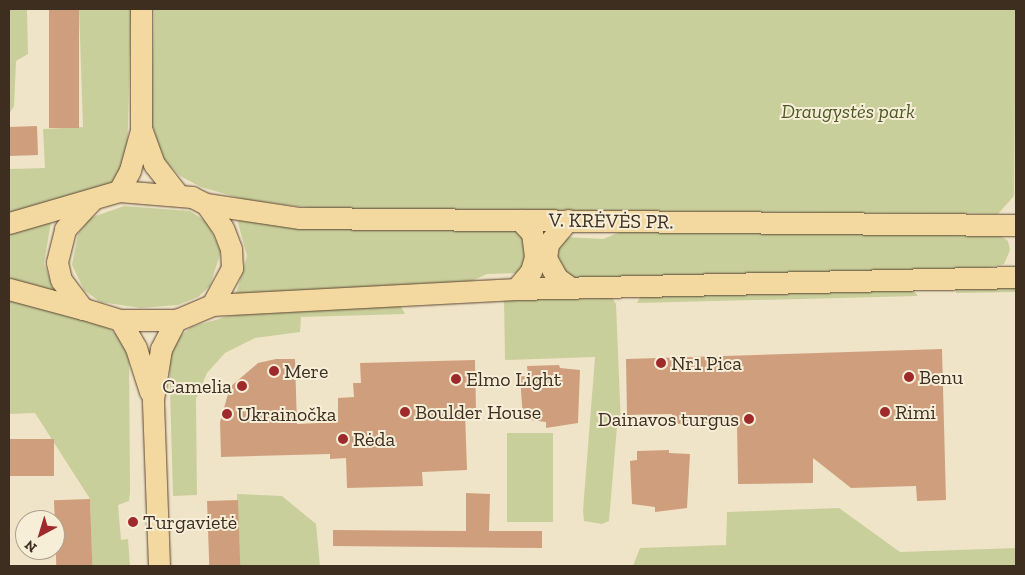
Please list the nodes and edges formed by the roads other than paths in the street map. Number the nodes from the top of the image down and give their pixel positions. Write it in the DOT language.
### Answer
graph roads {
  1 [pos="140,9"];
  2 [pos="141,130"];
  3 [pos="119,191"];
  4 [pos="177,193"];
  5 [pos="93,199"];
  6 [pos="206,204"];
  7 [pos="520,220"];
  8 [pos="568,220"];
  9 [pos="9,223"];
  10 [pos="1016,225"];
  11 [pos="1016,277"];
  12 [pos="571,288"];
  13 [pos="9,289"];
  14 [pos="516,290"];
  15 [pos="212,305"];
  16 [pos="83,309"];
  17 [pos="120,320"];
  18 [pos="176,320"];
  19 [pos="153,400"];
  20 [pos="159,566"];
  1 -- 2 [label="main road"];
  2 -- 3 [label="main road"];
  2 -- 4 [label="main road"];
  3 -- 4 [label="main road"];
  3 -- 5 [label="main road"];
  4 -- 6 [label="main road"];
  5 -- 9 [label="main road"];
  5 -- 16 [label="main road"];
  6 -- 7 [label="main road, V. KRĖVĖS PR."];
  6 -- 15 [label="main road"];
  7 -- 8 [label="main road, V. KRĖVĖS PR."];
  7 -- 14 [label="main road"];
  8 -- 10 [label="main road, V. KRĖVĖS PR."];
  8 -- 12 [label="main road"];
  11 -- 12 [label="main road"];
  12 -- 14 [label="main road"];
  13 -- 16 [label="main road"];
  14 -- 15 [label="main road"];
  15 -- 18 [label="main road"];
  16 -- 17 [label="main road"];
  17 -- 18 [label="main road"];
  17 -- 19 [label="main road"];
  18 -- 19 [label="main road"];
  19 -- 20 [label="main road"];
}
